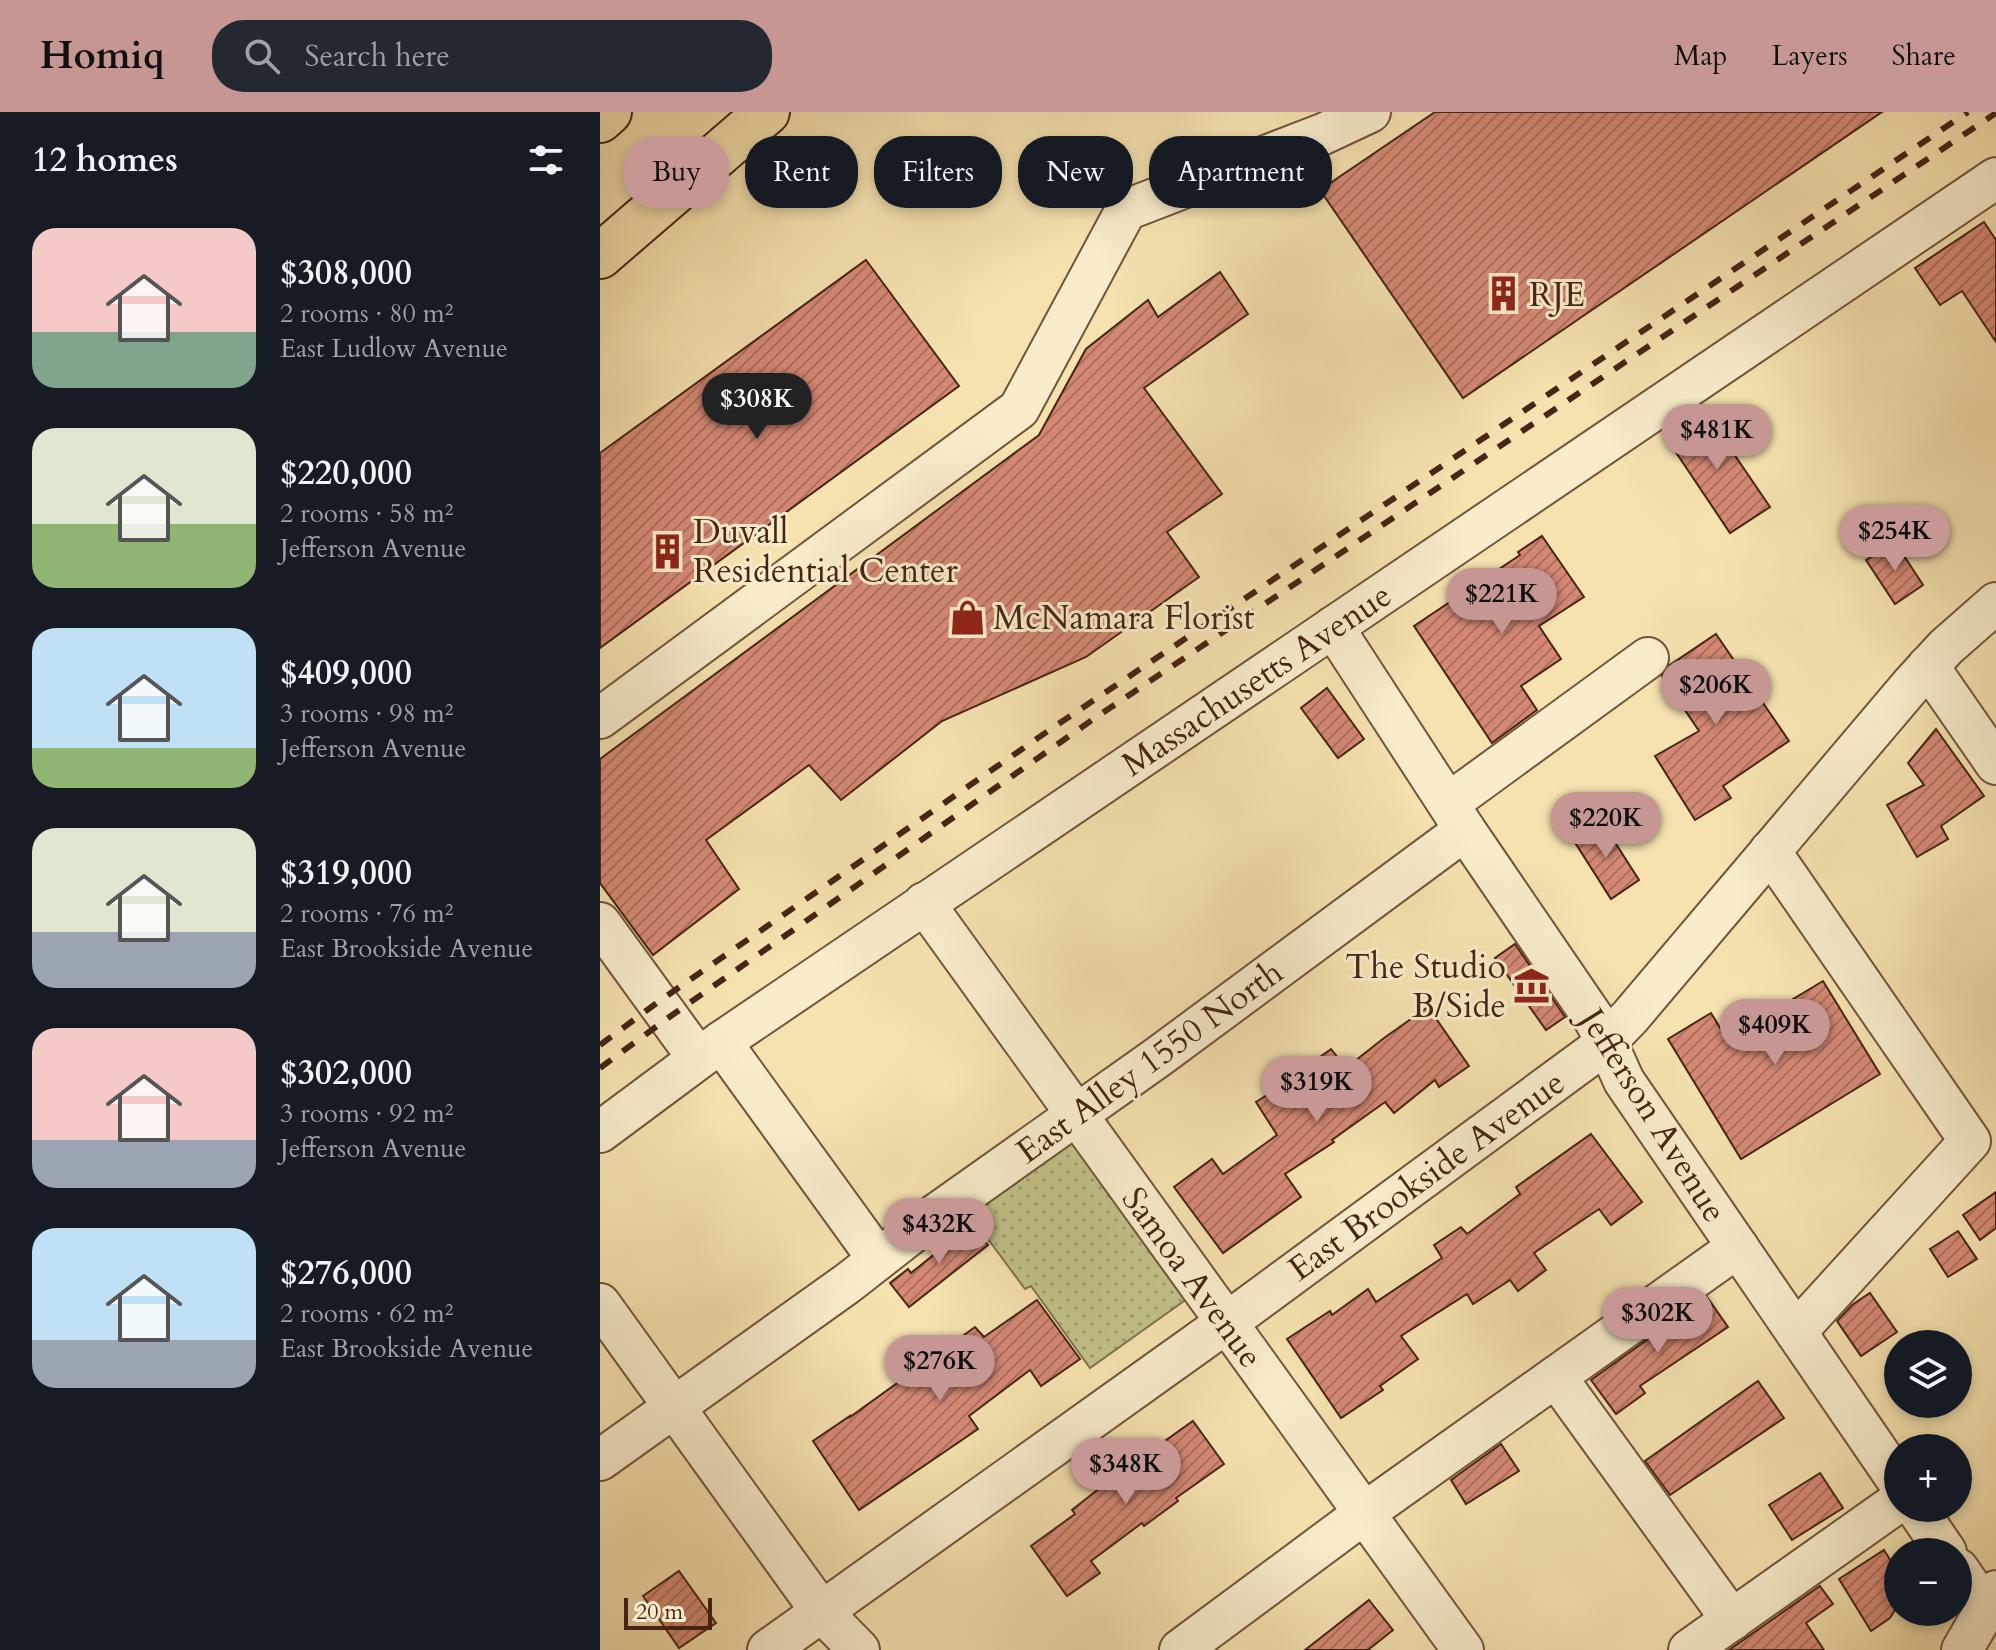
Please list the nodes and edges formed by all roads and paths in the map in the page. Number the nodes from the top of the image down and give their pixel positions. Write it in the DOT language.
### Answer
graph roads {
  1 [pos="609,112"];
  2 [pos="767,112"];
  3 [pos="1370,112"];
  4 [pos="600,120"];
  5 [pos="1996,178"];
  6 [pos="600,256"];
  7 [pos="1996,603"];
  8 [pos="1333,627"];
  9 [pos="1648,658"];
  10 [pos="1928,666"];
  11 [pos="600,718"];
  12 [pos="1996,764"];
  13 [pos="1457,816"];
  14 [pos="1770,851"];
  15 [pos="924,903"];
  16 [pos="600,923"];
  17 [pos="1606,1041"];
  18 [pos="710,1050"];
  19 [pos="1077,1115"];
  20 [pos="600,1132"];
  21 [pos="1738,1247"];
  22 [pos="878,1259"];
  23 [pos="600,1304"];
  24 [pos="1226,1322"];
  25 [pos="1796,1332"];
  26 [pos="1556,1377"];
  27 [pos="674,1406"];
  28 [pos="600,1460"];
  29 [pos="1884,1461"];
  30 [pos="1884,1512"];
  31 [pos="1364,1513"];
  32 [pos="1972,1582"];
  33 [pos="1991,1600"];
  34 [pos="821,1611"];
  35 [pos="1732,1620"];
  36 [pos="768,1650"];
  37 [pos="859,1650"];
  38 [pos="1180,1650"];
  39 [pos="1463,1650"];
  40 [pos="1689,1650"];
  41 [pos="1962,1650"];
  1 -- 4 [label="highway"];
  2 -- 6 [label="highway"];
  3 -- 11 [label="street"];
  5 -- 8 [label="street, Massachusetts Avenue"];
  7 -- 10 [label="street, East Brookside Avenue"];
  8 -- 13 [label="street, Jefferson Avenue"];
  8 -- 15 [label="street, Massachusetts Avenue"];
  9 -- 13 [label="street, East Alley 1550 North"];
  10 -- 12 [label="street"];
  10 -- 14 [label="street, East Brookside Avenue"];
  13 -- 17 [label="street, Jefferson Avenue"];
  13 -- 19 [label="street, East Alley 1550 North"];
  14 -- 17 [label="street, East Brookside Avenue"];
  14 -- 25 [label="street"];
  15 -- 18 [label="street, Massachusetts Avenue"];
  15 -- 19 [label="street, Samoa Avenue"];
  16 -- 18 [label="street"];
  17 -- 21 [label="street, Jefferson Avenue"];
  17 -- 24 [label="street, East Brookside Avenue"];
  18 -- 20 [label="street, Massachusetts Avenue"];
  18 -- 22 [label="street"];
  19 -- 22 [label="street, East Alley 1550 North"];
  19 -- 24 [label="street, Samoa Avenue"];
  21 -- 25 [label="street, Jefferson Avenue"];
  21 -- 26 [label="street"];
  22 -- 27 [label="street, East Alley 1550 North"];
  23 -- 27 [label="street"];
  24 -- 31 [label="street, Samoa Avenue"];
  24 -- 34 [label="street, East Brookside Avenue"];
  25 -- 29 [label="street, Jefferson Avenue"];
  26 -- 31 [label="street"];
  26 -- 35 [label="street"];
  27 -- 28 [label="street, East Alley 1550 North"];
  27 -- 34 [label="street"];
  30 -- 35 [label="street"];
  31 -- 38 [label="street"];
  31 -- 39 [label="street, Samoa Avenue"];
  32 -- 33 [label="street"];
  33 -- 41 [label="street"];
  34 -- 36 [label="street, East Brookside Avenue"];
  34 -- 37 [label="street"];
  35 -- 40 [label="street"];
}
